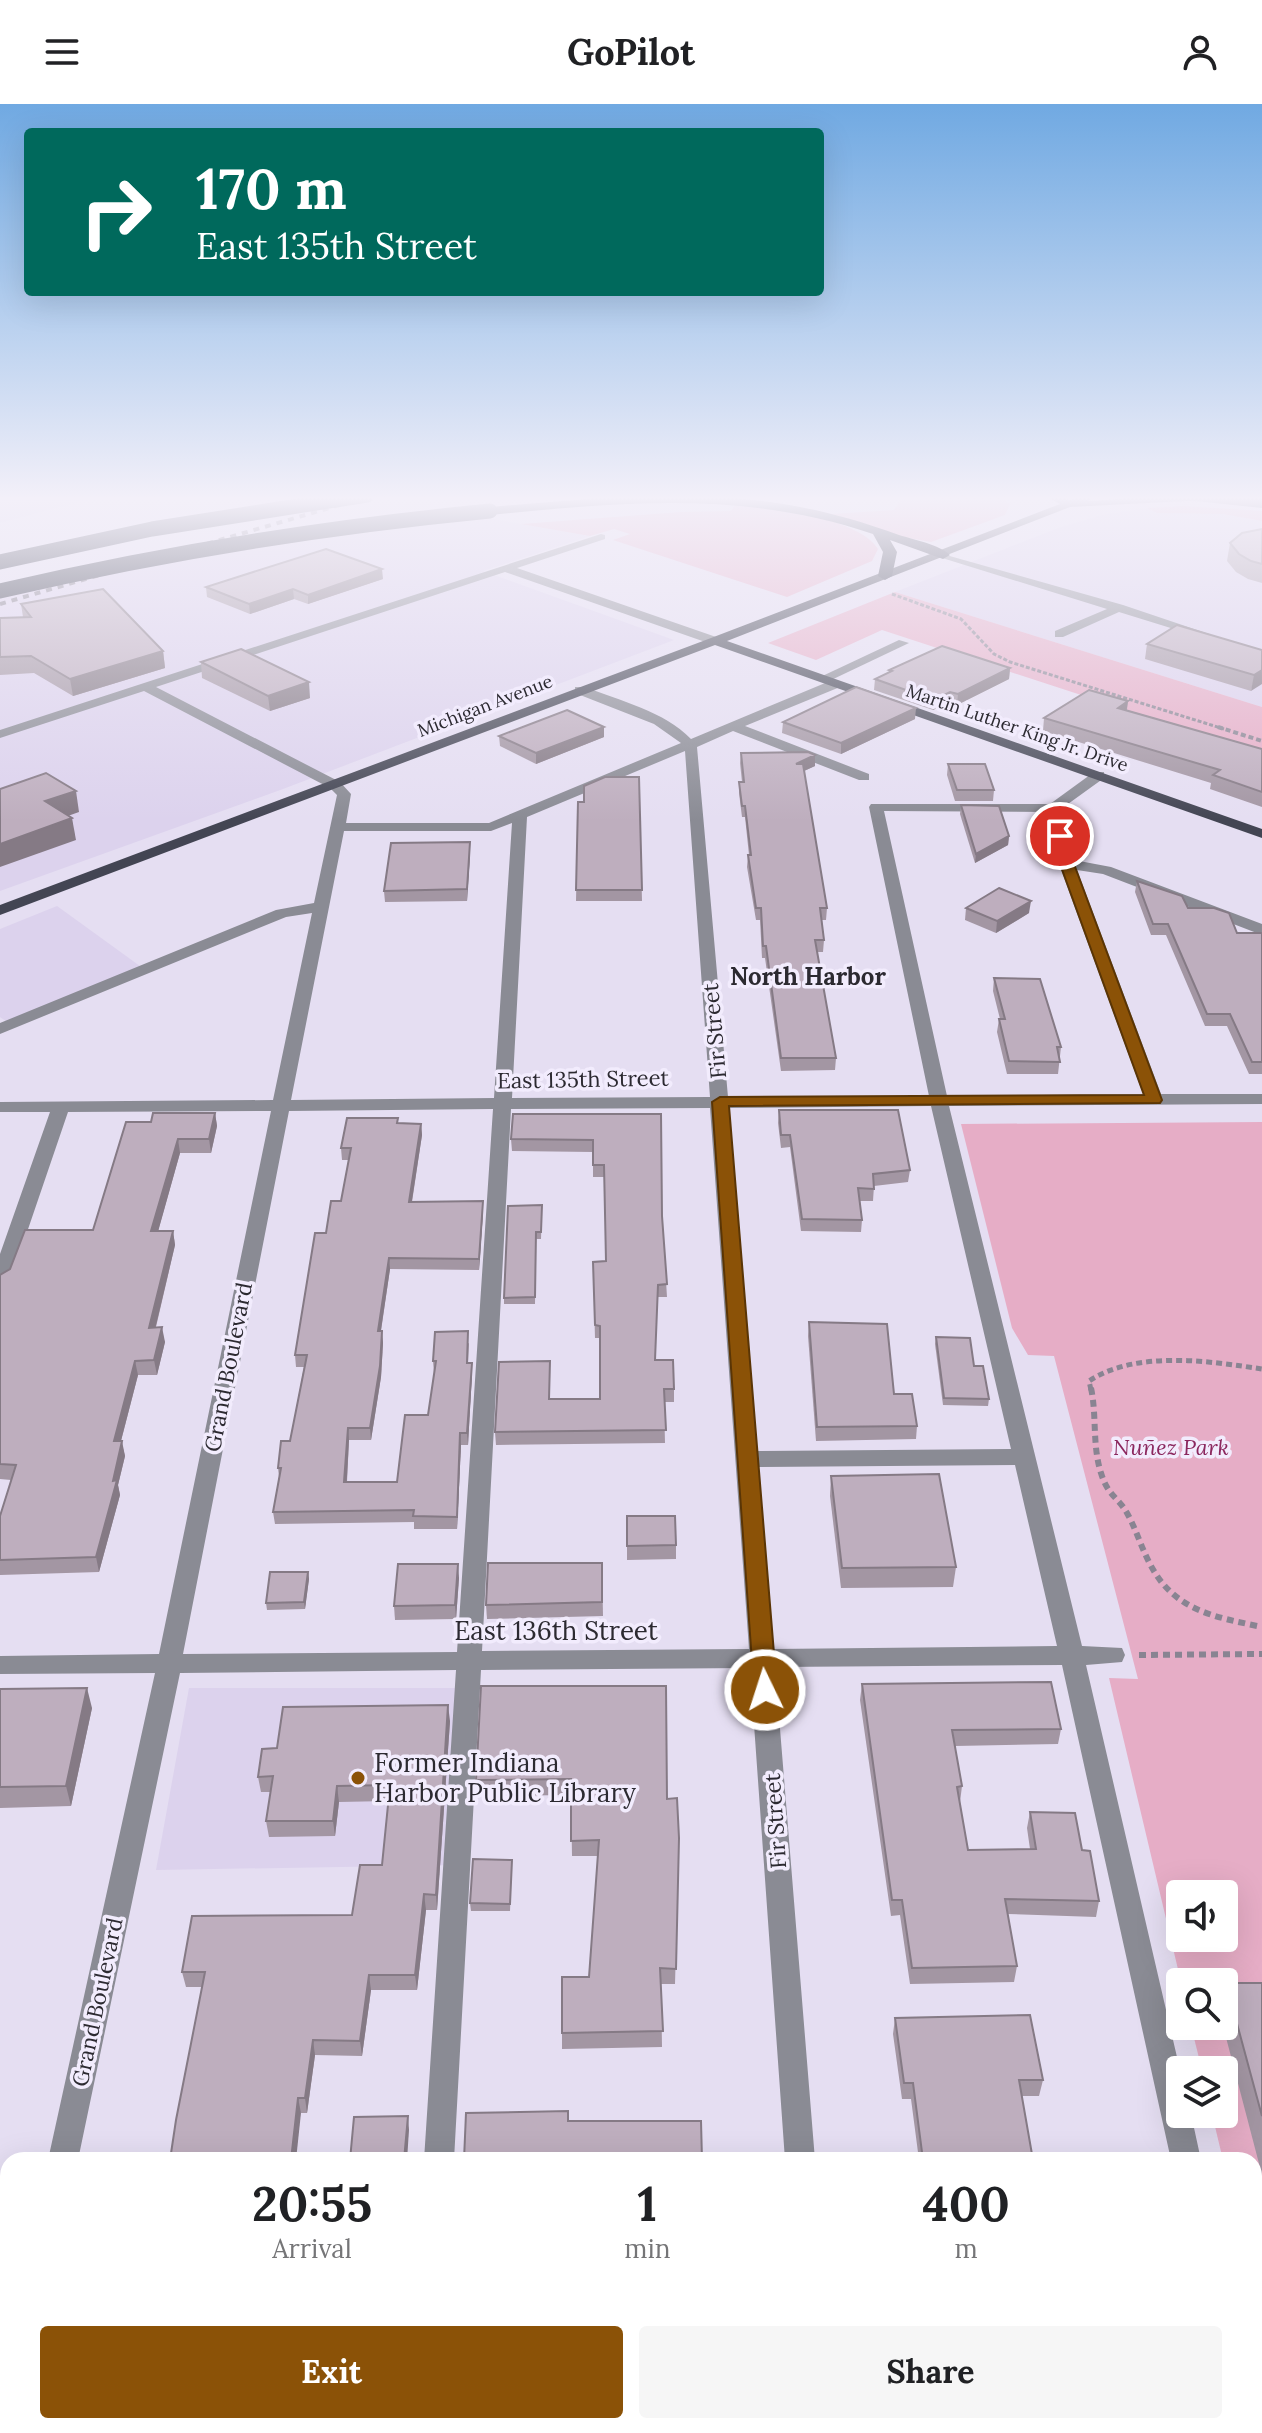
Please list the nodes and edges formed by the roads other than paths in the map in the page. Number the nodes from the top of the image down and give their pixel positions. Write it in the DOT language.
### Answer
graph roads {
  1 [pos="401,604"];
  2 [pos="607,604"];
  3 [pos="813,604"];
  4 [pos="1105,604"];
  5 [pos="1119,608"];
  6 [pos="1059,634"];
  7 [pos="1209,636"];
  8 [pos="715,641"];
  9 [pos="903,643"];
  10 [pos="828,682"];
  11 [pos="146,687"];
  12 [pos="580,690"];
  13 [pos="735,727"];
  14 [pos="0,734"];
  15 [pos="689,744"];
  16 [pos="1099,775"];
  17 [pos="864,777"];
  18 [pos="335,785"];
  19 [pos="1053,808"];
  20 [pos="520,815"];
  21 [pos="337,827"];
  22 [pos="1262,834"];
  23 [pos="1067,864"];
  24 [pos="321,907"];
  25 [pos="0,910"];
  26 [pos="1262,930"];
  27 [pos="0,1029"];
  28 [pos="1262,1099"];
  29 [pos="1154,1100"];
  30 [pos="939,1101"];
  31 [pos="720,1102"];
  32 [pos="504,1104"];
  33 [pos="281,1105"];
  34 [pos="0,1107"];
  35 [pos="61,1107"];
  36 [pos="0,1282"];
  37 [pos="1024,1457"];
  38 [pos="748,1459"];
  39 [pos="1113,1655"];
  40 [pos="1072,1656"];
  41 [pos="763,1659"];
  42 [pos="471,1661"];
  43 [pos="169,1664"];
  44 [pos="0,1665"];
  45 [pos="65,2152"];
  46 [pos="440,2152"];
  47 [pos="799,2152"];
  48 [pos="1184,2152"];
  1 -- 11 [label="street"];
  2 -- 8 [label="street"];
  3 -- 8 [label="main road, Michigan Avenue"];
  4 -- 5 [label="street"];
  5 -- 6 [label="street"];
  5 -- 7 [label="street"];
  8 -- 10 [label="main road, Martin Luther King Jr. Drive"];
  8 -- 12 [label="main road, Michigan Avenue"];
  9 -- 10 [label="street"];
  10 -- 13 [label="street"];
  10 -- 16 [label="main road, Martin Luther King Jr. Drive"];
  11 -- 14 [label="street"];
  11 -- 18 [label="street"];
  12 -- 15 [label="street"];
  12 -- 18 [label="main road, Michigan Avenue"];
  13 -- 15 [label="street"];
  13 -- 17 [label="street"];
  15 -- 20 [label="street"];
  15 -- 31 [label="street, Fir Street"];
  16 -- 19 [label="street"];
  16 -- 22 [label="main road, Martin Luther King Jr. Drive"];
  18 -- 21 [label="street, Grand Boulevard"];
  18 -- 25 [label="main road, Michigan Avenue"];
  19 -- 23 [label="street"];
  19 -- 30 [label="street"];
  20 -- 21 [label="street"];
  20 -- 32 [label="street"];
  21 -- 24 [label="street, Grand Boulevard"];
  23 -- 26 [label="street"];
  23 -- 29 [label="street"];
  24 -- 27 [label="street"];
  24 -- 33 [label="street, Grand Boulevard"];
  28 -- 29 [label="street, East 135th Street"];
  29 -- 30 [label="street, East 135th Street"];
  30 -- 31 [label="street, East 135th Street"];
  30 -- 37 [label="street"];
  31 -- 32 [label="street, East 135th Street"];
  31 -- 38 [label="street, Fir Street"];
  32 -- 33 [label="street, East 135th Street"];
  32 -- 42 [label="street"];
  33 -- 35 [label="street, East 135th Street"];
  33 -- 43 [label="street, Grand Boulevard"];
  34 -- 35 [label="street, East 135th Street"];
  35 -- 36 [label="street"];
  37 -- 38 [label="street"];
  37 -- 40 [label="street"];
  38 -- 41 [label="street, Fir Street"];
  39 -- 40 [label="street, East 136th Street"];
  40 -- 41 [label="street, East 136th Street"];
  40 -- 48 [label="street"];
  41 -- 42 [label="street, East 136th Street"];
  41 -- 47 [label="street, Fir Street"];
  42 -- 43 [label="street, East 136th Street"];
  42 -- 46 [label="street"];
  43 -- 44 [label="street, East 136th Street"];
  43 -- 45 [label="street, Grand Boulevard"];
}
